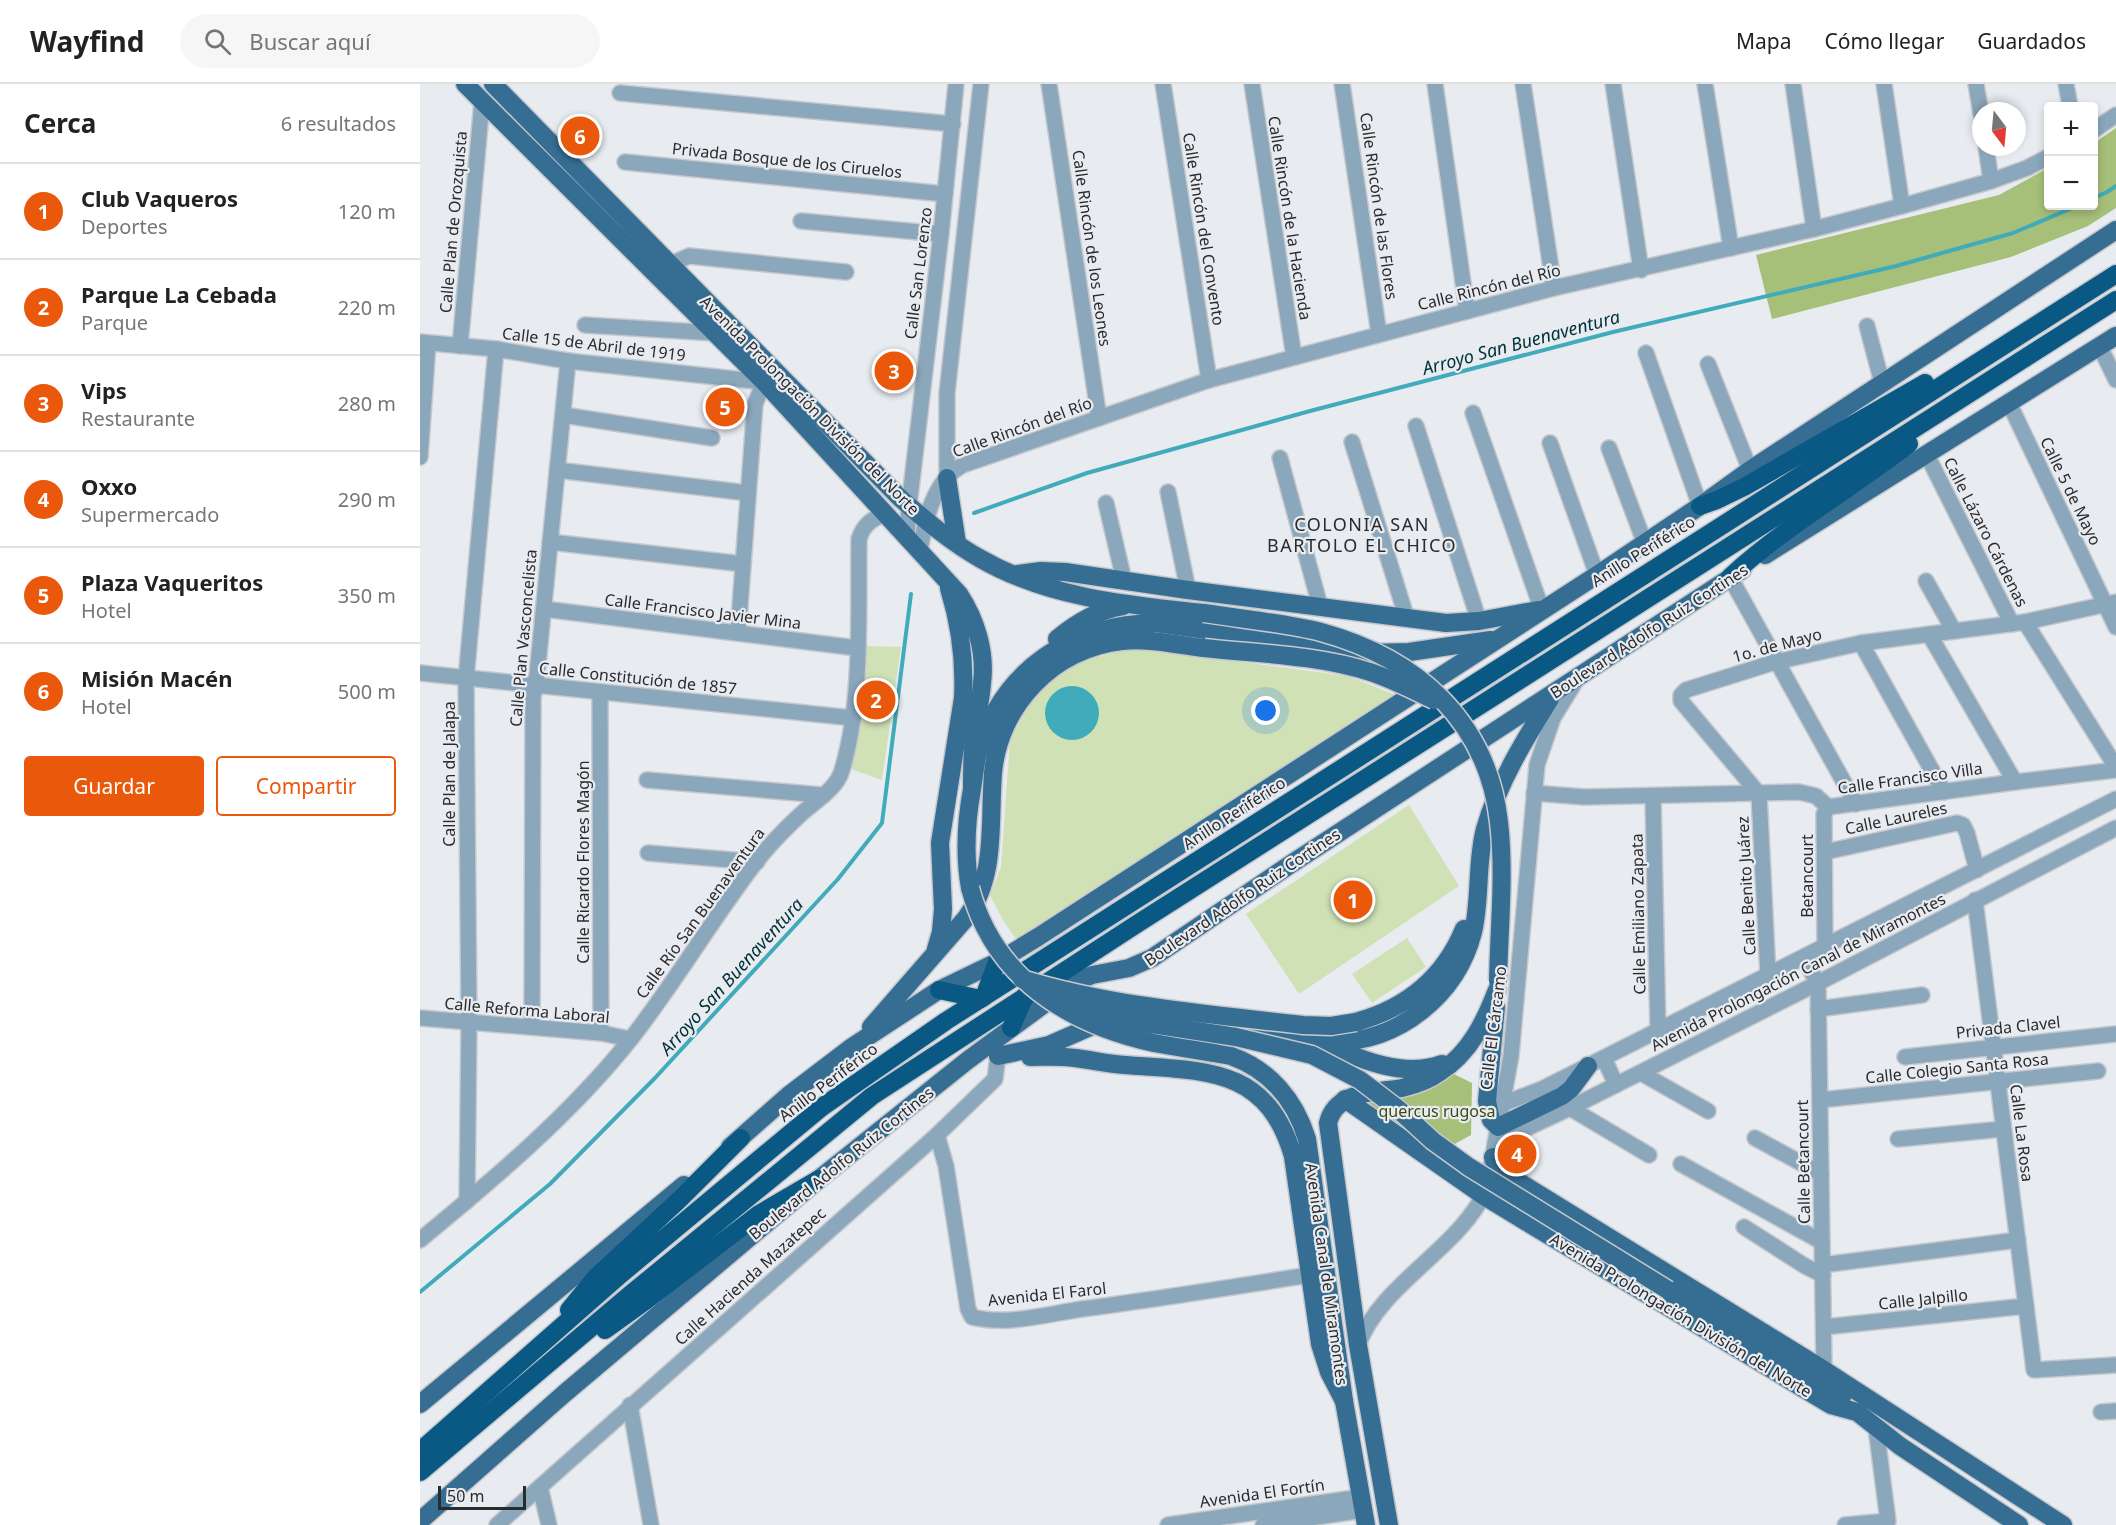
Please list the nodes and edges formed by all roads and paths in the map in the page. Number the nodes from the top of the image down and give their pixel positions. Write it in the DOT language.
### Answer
graph roads {
  1 [pos="465,84"];
  2 [pos="493,84"];
  3 [pos="956,84"];
  4 [pos="981,84"];
  5 [pos="1050,84"];
  6 [pos="1163,84"];
  7 [pos="1252,84"];
  8 [pos="1342,84"];
  9 [pos="1435,84"];
  10 [pos="1523,84"];
  11 [pos="1614,84"];
  12 [pos="1705,84"];
  13 [pos="1793,84"];
  14 [pos="1884,84"];
  15 [pos="1977,84"];
  16 [pos="2066,84"];
  17 [pos="620,93"];
  18 [pos="482,102"];
  19 [pos="1979,102"];
  20 [pos="2069,102"];
  21 [pos="2116,115"];
  22 [pos="952,124"];
  23 [pos="2098,127"];
  24 [pos="1987,156"];
  25 [pos="2044,160"];
  26 [pos="625,162"];
  27 [pos="1991,181"];
  28 [pos="945,194"];
  29 [pos="1902,206"];
  30 [pos="801,221"];
  31 [pos="1814,229"];
  32 [pos="2116,230"];
  33 [pos="941,234"];
  34 [pos="1731,248"];
  35 [pos="671,264"];
  36 [pos="1641,270"];
  37 [pos="846,272"];
  38 [pos="2116,274"];
  39 [pos="1554,288"];
  40 [pos="2116,300"];
  41 [pos="1467,311"];
  42 [pos="585,325"];
  43 [pos="1867,326"];
  44 [pos="715,333"];
  45 [pos="1379,334"];
  46 [pos="2116,336"];
  47 [pos="424,343"];
  48 [pos="460,346"];
  49 [pos="2100,347"];
  50 [pos="495,349"];
  51 [pos="1646,353"];
  52 [pos="1294,357"];
  53 [pos="1982,359"];
  54 [pos="568,361"];
  55 [pos="1708,364"];
  56 [pos="1209,380"];
  57 [pos="2116,380"];
  58 [pos="764,382"];
  59 [pos="1882,383"];
  60 [pos="2009,403"];
  61 [pos="1949,406"];
  62 [pos="1473,413"];
  63 [pos="563,415"];
  64 [pos="1099,418"];
  65 [pos="1416,426"];
  66 [pos="712,438"];
  67 [pos="1352,442"];
  68 [pos="1550,442"];
  69 [pos="1609,448"];
  70 [pos="1927,455"];
  71 [pos="420,457"];
  72 [pos="1280,458"];
  73 [pos="557,470"];
  74 [pos="1750,470"];
  75 [pos="946,478"];
  76 [pos="1168,492"];
  77 [pos="748,493"];
  78 [pos="1106,503"];
  79 [pos="909,506"];
  80 [pos="1700,506"];
  81 [pos="884,514"];
  82 [pos="925,520"];
  83 [pos="907,538"];
  84 [pos="550,542"];
  85 [pos="957,543"];
  86 [pos="1645,544"];
  87 [pos="920,551"];
  88 [pos="743,564"];
  89 [pos="1013,574"];
  90 [pos="1597,575"];
  91 [pos="1730,577"];
  92 [pos="946,580"];
  93 [pos="1124,580"];
  94 [pos="1926,581"];
  95 [pos="1188,590"];
  96 [pos="2111,603"];
  97 [pos="1127,605"];
  98 [pos="1320,606"];
  99 [pos="544,609"];
  100 [pos="1542,610"];
  101 [pos="1407,619"];
  102 [pos="1479,621"];
  103 [pos="2018,623"];
  104 [pos="2116,627"];
  105 [pos="1954,631"];
  106 [pos="738,633"];
  107 [pos="1929,634"];
  108 [pos="1499,639"];
  109 [pos="1861,643"];
  110 [pos="858,648"];
  111 [pos="1775,662"];
  112 [pos="1032,667"];
  113 [pos="420,674"];
  114 [pos="1579,677"];
  115 [pos="466,679"];
  116 [pos="536,685"];
  117 [pos="600,692"];
  118 [pos="1555,692"];
  119 [pos="1451,710"];
  120 [pos="853,718"];
  121 [pos="2116,769"];
  122 [pos="647,780"];
  123 [pos="2014,782"];
  124 [pos="1944,792"];
  125 [pos="1534,793"];
  126 [pos="1759,794"];
  127 [pos="822,795"];
  128 [pos="971,795"];
  129 [pos="1653,796"];
  130 [pos="2116,800"];
  131 [pos="1856,804"];
  132 [pos="1828,807"];
  133 [pos="2116,828"];
  134 [pos="1825,852"];
  135 [pos="648,853"];
  136 [pos="757,862"];
  137 [pos="1977,870"];
  138 [pos="1478,886"];
  139 [pos="1976,900"];
  140 [pos="1825,947"];
  141 [pos="934,953"];
  142 [pos="1803,958"];
  143 [pos="998,962"];
  144 [pos="1768,975"];
  145 [pos="1818,983"];
  146 [pos="1498,985"];
  147 [pos="1024,987"];
  148 [pos="939,990"];
  149 [pos="1055,992"];
  150 [pos="1922,995"];
  151 [pos="982,998"];
  152 [pos="1818,1009"];
  153 [pos="420,1018"];
  154 [pos="469,1022"];
  155 [pos="532,1027"];
  156 [pos="1011,1028"];
  157 [pos="1658,1031"];
  158 [pos="601,1033"];
  159 [pos="2116,1034"];
  160 [pos="630,1039"];
  161 [pos="1317,1041"];
  162 [pos="1993,1046"];
  163 [pos="852,1047"];
  164 [pos="997,1048"];
  165 [pos="1464,1052"];
  166 [pos="1905,1058"];
  167 [pos="1596,1062"];
  168 [pos="2098,1071"];
  169 [pos="1641,1072"];
  170 [pos="1997,1082"];
  171 [pos="1616,1085"];
  172 [pos="1345,1099"];
  173 [pos="1820,1100"];
  174 [pos="1502,1104"];
  175 [pos="1570,1108"];
  176 [pos="1708,1111"];
  177 [pos="2003,1130"];
  178 [pos="937,1135"];
  179 [pos="741,1138"];
  180 [pos="1755,1138"];
  181 [pos="1898,1139"];
  182 [pos="1495,1142"];
  183 [pos="1648,1155"];
  184 [pos="1681,1164"];
  185 [pos="1821,1174"];
  186 [pos="819,1179"];
  187 [pos="1522,1183"];
  188 [pos="1484,1196"];
  189 [pos="468,1201"];
  190 [pos="1504,1208"];
  191 [pos="1744,1227"];
  192 [pos="420,1240"];
  193 [pos="2018,1240"];
  194 [pos="1822,1242"];
  195 [pos="1823,1270"];
  196 [pos="1309,1275"];
  197 [pos="2026,1306"];
  198 [pos="1824,1327"];
  199 [pos="557,1330"];
  200 [pos="1358,1345"];
  201 [pos="2116,1365"];
  202 [pos="1824,1370"];
  203 [pos="510,1396"];
  204 [pos="1344,1401"];
  205 [pos="420,1404"];
  206 [pos="630,1406"];
  207 [pos="1857,1413"];
  208 [pos="1876,1428"];
  209 [pos="420,1451"];
  210 [pos="420,1472"];
  211 [pos="540,1487"];
  212 [pos="2004,1487"];
  213 [pos="1988,1506"];
  214 [pos="1364,1510"];
  215 [pos="420,1521"];
  216 [pos="1888,1523"];
  217 [pos="497,1525"];
  218 [pos="549,1525"];
  219 [pos="651,1525"];
  220 [pos="1168,1525"];
  221 [pos="1263,1525"];
  222 [pos="1389,1525"];
  223 [pos="1845,1525"];
  224 [pos="2019,1525"];
  225 [pos="2063,1525"];
  1 -- 18 [label="main road, Avenida Prolongación División del Norte"];
  2 -- 35 [label="main road, Avenida Prolongación División del Norte"];
  3 -- 22 [label="street, Calle San Lorenzo"];
  4 -- 75 [label="street"];
  5 -- 64 [label="street, Calle Rincón de los Leones"];
  6 -- 56 [label="street, Calle Rincón del Convento"];
  7 -- 52 [label="street, Calle Rincón de la Hacienda"];
  8 -- 45 [label="street, Calle Rincón de las Flores"];
  9 -- 41 [label="street"];
  10 -- 39 [label="street"];
  11 -- 36 [label="street"];
  12 -- 34 [label="street"];
  13 -- 31 [label="street"];
  14 -- 29 [label="street"];
  15 -- 19 [label="street"];
  16 -- 20 [label="street"];
  17 -- 22 [label="street"];
  18 -- 44 [label="main road, Avenida Prolongación División del Norte"];
  18 -- 48 [label="street, Calle Plan de Orozquista"];
  21 -- 23 [label="street"];
  22 -- 28 [label="street, Calle San Lorenzo"];
  24 -- 27 [label="street"];
  25 -- 27 [label="street, Calle Rincón del Río"];
  26 -- 28 [label="street, Privada Bosque de los Ciruelos"];
  27 -- 29 [label="street, Calle Rincón del Río"];
  28 -- 33 [label="street, Calle San Lorenzo"];
  29 -- 31 [label="street, Calle Rincón del Río"];
  30 -- 33 [label="street"];
  31 -- 34 [label="street, Calle Rincón del Río"];
  32 -- 59 [label="main road"];
  33 -- 79 [label="street, Calle San Lorenzo"];
  34 -- 36 [label="street, Calle Rincón del Río"];
  35 -- 37 [label="street"];
  35 -- 79 [label="main road, Avenida Prolongación División del Norte"];
  36 -- 39 [label="street, Calle Rincón del Río"];
  38 -- 53 [label="highway, Anillo Periférico"];
  39 -- 41 [label="street, Calle Rincón del Río"];
  40 -- 61 [label="highway"];
  41 -- 45 [label="street, Calle Rincón del Río"];
  42 -- 44 [label="street"];
  43 -- 59 [label="street"];
  44 -- 58 [label="main road, Avenida Prolongación División del Norte"];
  45 -- 52 [label="street, Calle Rincón del Río"];
  46 -- 49 [label="main road, Boulevard Adolfo Ruiz Cortines"];
  47 -- 48 [label="street, Calle 15 de Abril de 1919"];
  47 -- 71 [label="street"];
  48 -- 50 [label="street, Calle 15 de Abril de 1919"];
  49 -- 57 [label="street"];
  49 -- 60 [label="main road, Boulevard Adolfo Ruiz Cortines"];
  50 -- 54 [label="street, Calle 15 de Abril de 1919"];
  50 -- 115 [label="street, Calle Plan de Jalapa"];
  51 -- 80 [label="street"];
  52 -- 56 [label="street, Calle Rincón del Río"];
  53 -- 80 [label="highway"];
  53 -- 151 [label="highway, Anillo Periférico"];
  54 -- 58 [label="street, Calle 15 de Abril de 1919"];
  54 -- 63 [label="street, Calle Plan Vasconcelista"];
  55 -- 74 [label="street"];
  56 -- 64 [label="street, Calle Rincón del Río"];
  58 -- 77 [label="street"];
  58 -- 81 [label="main road, Avenida Prolongación División del Norte"];
  59 -- 74 [label="main road"];
  60 -- 70 [label="main road, Boulevard Adolfo Ruiz Cortines"];
  60 -- 96 [label="street, Calle 5 de Mayo"];
  61 -- 91 [label="highway"];
  61 -- 147 [label="highway"];
  62 -- 100 [label="street"];
  63 -- 66 [label="street"];
  63 -- 73 [label="street, Calle Plan Vasconcelista"];
  64 -- 75 [label="street, Calle Rincón del Río"];
  65 -- 102 [label="street"];
  67 -- 101 [label="street"];
  68 -- 90 [label="street"];
  69 -- 86 [label="street"];
  70 -- 91 [label="main road, Boulevard Adolfo Ruiz Cortines"];
  70 -- 103 [label="street, Calle Lázaro Cárdenas"];
  72 -- 98 [label="street"];
  73 -- 77 [label="street"];
  73 -- 84 [label="street, Calle Plan Vasconcelista"];
  74 -- 80 [label="main road"];
  75 -- 82 [label="street"];
  75 -- 85 [label="main road"];
  76 -- 95 [label="street"];
  77 -- 88 [label="street"];
  78 -- 93 [label="street"];
  79 -- 82 [label="main road, Avenida Prolongación División del Norte"];
  79 -- 83 [label="street, Calle San Lorenzo"];
  80 -- 86 [label="main road"];
  81 -- 83 [label="main road, Avenida Prolongación División del Norte"];
  81 -- 110 [label="street, Calle Río San Buenaventura"];
  82 -- 85 [label="main road, Avenida Prolongación División del Norte"];
  82 -- 87 [label="street"];
  83 -- 87 [label="main road, Avenida Prolongación División del Norte"];
  84 -- 88 [label="street"];
  84 -- 99 [label="street, Calle Plan Vasconcelista"];
  85 -- 89 [label="main road, Avenida Prolongación División del Norte"];
  86 -- 90 [label="main road"];
  87 -- 92 [label="main road, Avenida Prolongación División del Norte"];
  88 -- 106 [label="street"];
  89 -- 93 [label="main road"];
  89 -- 97 [label="main road, Avenida Prolongación División del Norte"];
  90 -- 100 [label="main road"];
  91 -- 111 [label="street"];
  91 -- 114 [label="main road, Boulevard Adolfo Ruiz Cortines"];
  92 -- 128 [label="main road, Avenida Prolongación División del Norte"];
  92 -- 141 [label="main road"];
  93 -- 95 [label="main road"];
  94 -- 105 [label="street"];
  95 -- 98 [label="main road"];
  96 -- 103 [label="street, 1o. de Mayo"];
  96 -- 104 [label="street, Calle 5 de Mayo"];
  97 -- 112 [label="main road"];
  97 -- 119 [label="main road, Avenida Prolongación División del Norte, bridge"];
  98 -- 101 [label="main road"];
  99 -- 106 [label="street, Calle Francisco Javier Mina"];
  99 -- 116 [label="street, Calle Plan Vasconcelista"];
  100 -- 102 [label="main road"];
  100 -- 108 [label="main road"];
  101 -- 102 [label="main road"];
  103 -- 105 [label="street, 1o. de Mayo"];
  103 -- 121 [label="street, Calle Lázaro Cárdenas"];
  105 -- 107 [label="street, 1o. de Mayo"];
  106 -- 110 [label="street, Calle Francisco Javier Mina"];
  107 -- 109 [label="street, 1o. de Mayo"];
  107 -- 123 [label="street"];
  108 -- 112 [label="main road"];
  108 -- 143 [label="main road"];
  109 -- 111 [label="street, 1o. de Mayo"];
  109 -- 124 [label="street"];
  110 -- 120 [label="street, Calle Río San Buenaventura"];
  111 -- 126 [label="street, 1o. de Mayo"];
  111 -- 131 [label="street"];
  112 -- 128 [label="main road"];
  113 -- 115 [label="street, Calle Constitución de 1857"];
  114 -- 118 [label="main road, Boulevard Adolfo Ruiz Cortines"];
  114 -- 125 [label="street, Calle El Cárcamo"];
  115 -- 116 [label="street, Calle Constitución de 1857"];
  115 -- 154 [label="street, Calle Plan de Jalapa"];
  116 -- 117 [label="street, Calle Constitución de 1857"];
  116 -- 155 [label="street, Calle Plan Vasconcelista"];
  117 -- 120 [label="street, Calle Constitución de 1857"];
  117 -- 158 [label="street, Calle Ricardo Flores Magón"];
  118 -- 138 [label="main road"];
  118 -- 149 [label="main road, Boulevard Adolfo Ruiz Cortines"];
  119 -- 141 [label="main road, bridge"];
  119 -- 146 [label="main road, Avenida Prolongación División del Norte, bridge"];
  120 -- 127 [label="street, Calle Río San Buenaventura"];
  121 -- 123 [label="street, Calle Francisco Villa"];
  122 -- 127 [label="street"];
  123 -- 124 [label="street, Calle Francisco Villa"];
  124 -- 131 [label="street, Calle Francisco Villa"];
  125 -- 129 [label="street, Calle Francisco Villa"];
  125 -- 174 [label="street, Calle El Cárcamo"];
  126 -- 129 [label="street, Calle Francisco Villa"];
  126 -- 132 [label="street, Calle Francisco Villa"];
  126 -- 144 [label="street, Calle Benito Juárez"];
  127 -- 136 [label="street, Calle Río San Buenaventura"];
  128 -- 147 [label="main road, Avenida Canal de Miramontes, bridge"];
  129 -- 157 [label="street, Calle Emiliano Zapata"];
  130 -- 137 [label="street, Avenida Prolongación Canal de Miramontes"];
  131 -- 132 [label="street, Calle Francisco Villa"];
  132 -- 134 [label="street, Betancourt"];
  133 -- 139 [label="street, Avenida Prolongación Canal de Miramontes"];
  134 -- 137 [label="street, Calle Laureles"];
  134 -- 140 [label="street, Betancourt"];
  135 -- 136 [label="street"];
  136 -- 160 [label="street, Calle Río San Buenaventura"];
  137 -- 140 [label="street, Avenida Prolongación Canal de Miramontes"];
  138 -- 149 [label="main road, bridge"];
  138 -- 161 [label="main road"];
  139 -- 145 [label="street, Avenida Prolongación Canal de Miramontes"];
  139 -- 162 [label="street, Calle La Rosa"];
  140 -- 142 [label="street, Avenida Prolongación Canal de Miramontes"];
  141 -- 163 [label="main road"];
  142 -- 144 [label="street, Avenida Prolongación Canal de Miramontes"];
  142 -- 145 [label="street"];
  143 -- 148 [label="main road"];
  143 -- 151 [label="highway"];
  144 -- 157 [label="street, Avenida Prolongación Canal de Miramontes"];
  145 -- 152 [label="street, Calle Betancourt"];
  145 -- 169 [label="street, Avenida Prolongación Canal de Miramontes"];
  146 -- 165 [label="main road"];
  146 -- 182 [label="main road, Avenida Prolongación División del Norte"];
  147 -- 149 [label="main road, bridge"];
  147 -- 156 [label="highway"];
  147 -- 203 [label="highway"];
  147 -- 204 [label="main road, Avenida Canal de Miramontes, bridge"];
  148 -- 151 [label="highway"];
  148 -- 163 [label="main road"];
  149 -- 156 [label="main road, Boulevard Adolfo Ruiz Cortines"];
  149 -- 207 [label="main road, bridge"];
  150 -- 152 [label="street"];
  151 -- 199 [label="highway, Anillo Periférico"];
  152 -- 173 [label="street, Calle Betancourt"];
  153 -- 154 [label="street, Calle Reforma Laboral"];
  154 -- 155 [label="street, Calle Reforma Laboral"];
  154 -- 189 [label="street, Calle Plan de Jalapa"];
  155 -- 158 [label="street, Calle Reforma Laboral"];
  156 -- 164 [label="main road, Boulevard Adolfo Ruiz Cortines"];
  157 -- 167 [label="street, Avenida Prolongación Canal de Miramontes"];
  158 -- 160 [label="street, Calle Reforma Laboral"];
  159 -- 162 [label="street, Privada Clavel"];
  160 -- 189 [label="street, Calle Río San Buenaventura"];
  161 -- 164 [label="main road"];
  161 -- 165 [label="main road"];
  162 -- 166 [label="street, Privada Clavel"];
  162 -- 170 [label="street, Calle La Rosa"];
  163 -- 179 [label="main road"];
  164 -- 178 [label="street, Calle Hacienda Mazatepec"];
  164 -- 186 [label="main road, Boulevard Adolfo Ruiz Cortines"];
  164 -- 196 [label="main road"];
  165 -- 172 [label="main road"];
  167 -- 171 [label="street"];
  167 -- 174 [label="street, Avenida Prolongación Canal de Miramontes"];
  167 -- 182 [label="main road"];
  168 -- 170 [label="street, Calle Colegio Santa Rosa"];
  169 -- 171 [label="street, Avenida Prolongación Canal de Miramontes"];
  169 -- 176 [label="street"];
  170 -- 173 [label="street, Calle Colegio Santa Rosa"];
  170 -- 177 [label="street, Calle La Rosa"];
  171 -- 175 [label="street, Avenida Prolongación Canal de Miramontes"];
  172 -- 188 [label="main road, Avenida Prolongación División del Norte"];
  172 -- 200 [label="main road, Avenida Canal de Miramontes"];
  173 -- 185 [label="street, Calle Betancourt"];
  174 -- 182 [label="street, Calle El Cárcamo"];
  175 -- 182 [label="street, Avenida Prolongación Canal de Miramontes"];
  175 -- 183 [label="street"];
  177 -- 181 [label="street"];
  177 -- 193 [label="street, Calle La Rosa"];
  178 -- 196 [label="street, Avenida El Farol"];
  178 -- 206 [label="street, Calle Hacienda Mazatepec"];
  179 -- 199 [label="highway"];
  179 -- 205 [label="main road"];
  180 -- 185 [label="street"];
  182 -- 187 [label="main road, Avenida Prolongación División del Norte"];
  182 -- 188 [label="street, Calle El Cárcamo"];
  184 -- 194 [label="street"];
  185 -- 194 [label="street, Calle Betancourt"];
  186 -- 203 [label="highway"];
  186 -- 215 [label="main road, Boulevard Adolfo Ruiz Cortines"];
  187 -- 190 [label="main road"];
  187 -- 202 [label="main road, Avenida Prolongación División del Norte"];
  188 -- 190 [label="main road, Avenida Prolongación División del Norte"];
  188 -- 200 [label="street, Calle El Cárcamo"];
  189 -- 192 [label="street, Calle Río San Buenaventura"];
  190 -- 207 [label="main road, Avenida Prolongación División del Norte"];
  191 -- 195 [label="street"];
  193 -- 195 [label="street"];
  193 -- 197 [label="street, Calle La Rosa"];
  194 -- 195 [label="street, Calle Betancourt"];
  195 -- 198 [label="street, Calle Betancourt"];
  196 -- 204 [label="main road"];
  197 -- 198 [label="street, Calle Jalpillo"];
  197 -- 201 [label="street, Calle La Rosa"];
  198 -- 202 [label="street, Calle Betancourt"];
  199 -- 209 [label="highway, Anillo Periférico"];
  200 -- 222 [label="main road, Avenida Canal de Miramontes"];
  202 -- 212 [label="main road, Avenida Prolongación División del Norte"];
  203 -- 210 [label="highway"];
  204 -- 214 [label="main road, Avenida Canal de Miramontes"];
  206 -- 211 [label="street, Calle Hacienda Mazatepec"];
  206 -- 219 [label="street"];
  207 -- 208 [label="main road, Avenida Prolongación División del Norte"];
  208 -- 213 [label="main road, Avenida Prolongación División del Norte"];
  208 -- 216 [label="street"];
  211 -- 217 [label="street, Calle Hacienda Mazatepec"];
  211 -- 218 [label="street"];
  212 -- 213 [label="main road"];
  212 -- 225 [label="main road, Avenida Prolongación División del Norte"];
  213 -- 224 [label="main road, Avenida Prolongación División del Norte"];
  214 -- 220 [label="street, Avenida El Fortín"];
  214 -- 221 [label="street, Avenida El Fortín"];
  216 -- 223 [label="street"];
}
